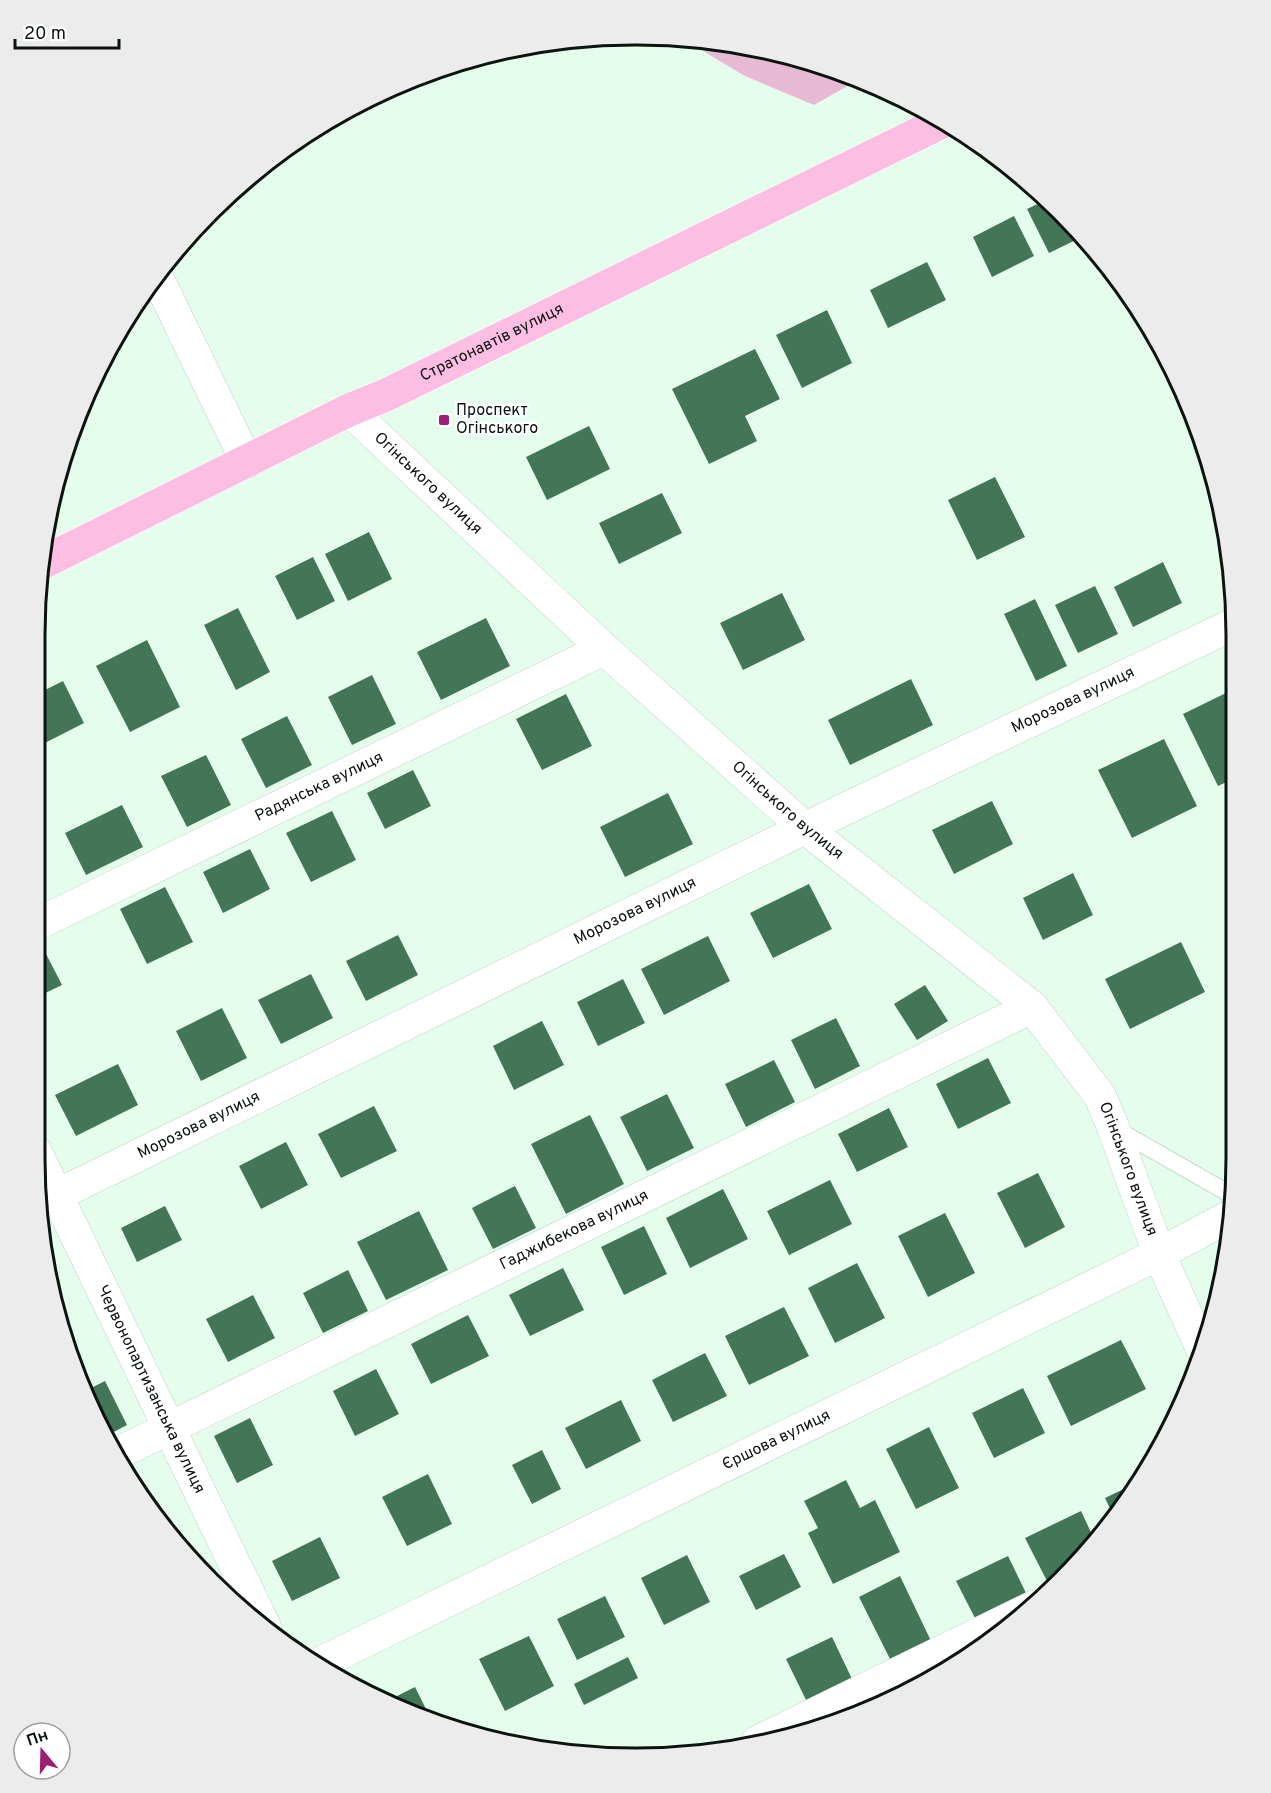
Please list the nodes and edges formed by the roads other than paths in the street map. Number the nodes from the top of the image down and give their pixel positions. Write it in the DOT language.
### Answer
graph roads {
  1 [pos="934,126"];
  2 [pos="161,285"];
  3 [pos="349,410"];
  4 [pos="247,462"];
  5 [pos="50,559"];
  6 [pos="1226,628"];
  7 [pos="604,649"];
  8 [pos="805,828"];
  9 [pos="45,920"];
  10 [pos="1032,1007"];
  11 [pos="1113,1127"];
  12 [pos="1225,1191"];
  13 [pos="48,1199"];
  14 [pos="1223,1220"];
  15 [pos="1159,1254"];
  16 [pos="1197,1339"];
  17 [pos="169,1428"];
  18 [pos="123,1451"];
  19 [pos="258,1611"];
  20 [pos="996,1625"];
  21 [pos="326,1660"];
  22 [pos="783,1729"];
  1 -- 3 [label="main road, Стратонавтів вулиця"];
  2 -- 4 [label="street"];
  3 -- 4 [label="main road, Стратонавтів вулиця"];
  3 -- 7 [label="street, Огінського вулиця"];
  4 -- 5 [label="main road, Стратонавтів вулиця"];
  6 -- 8 [label="street, Морозова вулиця"];
  7 -- 8 [label="street, Огінського вулиця"];
  7 -- 9 [label="street, Радянська вулиця"];
  8 -- 10 [label="street, Огінського вулиця"];
  8 -- 13 [label="street, Морозова вулиця"];
  10 -- 11 [label="street, Огінського вулиця"];
  10 -- 17 [label="street, Гаджибекова вулиця"];
  11 -- 12 [label="lane"];
  11 -- 15 [label="street, Огінського вулиця"];
  13 -- 17 [label="street, Червонопартизанська вулиця"];
  14 -- 15 [label="street, Єршова вулиця"];
  15 -- 16 [label="street, Огінського вулиця"];
  15 -- 21 [label="street, Єршова вулиця"];
  17 -- 18 [label="street, Гаджибекова вулиця"];
  17 -- 19 [label="street, Червонопартизанська вулиця"];
  20 -- 22 [label="street"];
}
